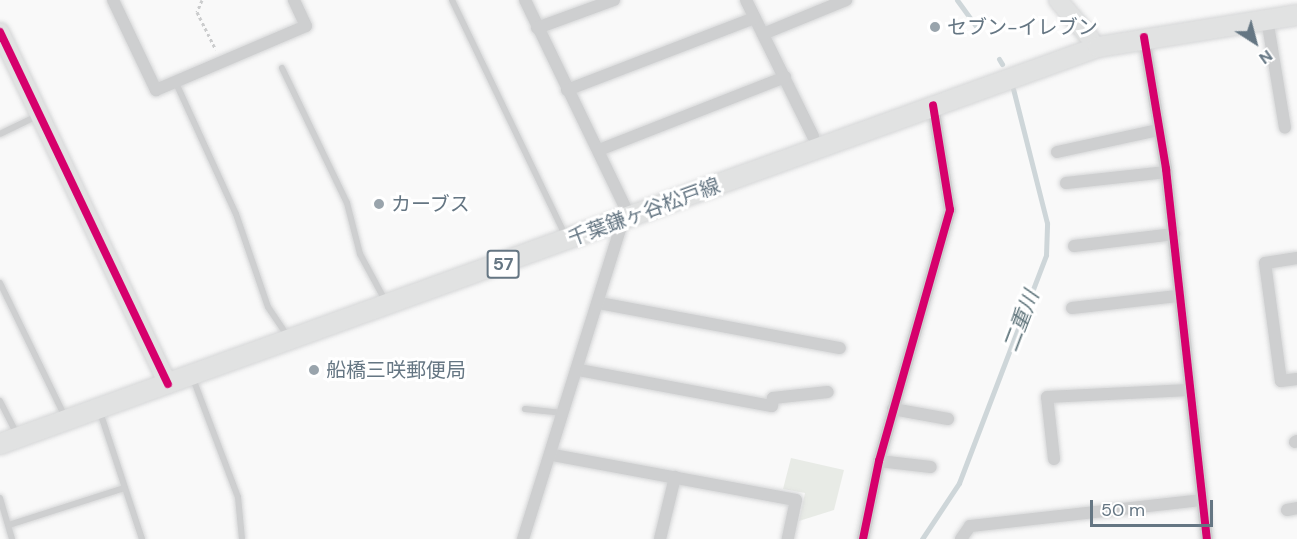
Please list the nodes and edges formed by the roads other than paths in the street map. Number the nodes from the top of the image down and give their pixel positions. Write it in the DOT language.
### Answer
graph roads {
  1 [pos="113,0"];
  2 [pos="294,0"];
  3 [pos="452,0"];
  4 [pos="525,0"];
  5 [pos="746,0"];
  6 [pos="846,0"];
  7 [pos="1058,0"];
  8 [pos="608,1"];
  9 [pos="1297,15"];
  10 [pos="755,18"];
  11 [pos="1267,19"];
  12 [pos="537,28"];
  13 [pos="763,34"];
  14 [pos="1,37"];
  15 [pos="1144,38"];
  16 [pos="1094,43"];
  17 [pos="282,68"];
  18 [pos="785,77"];
  19 [pos="176,83"];
  20 [pos="567,90"];
  21 [pos="933,105"];
  22 [pos="40,115"];
  23 [pos="1285,128"];
  24 [pos="1158,130"];
  25 [pos="0,134"];
  26 [pos="816,142"];
  27 [pos="600,150"];
  28 [pos="1057,152"];
  29 [pos="1166,172"];
  30 [pos="1066,183"];
  31 [pos="626,215"];
  32 [pos="1174,234"];
  33 [pos="567,240"];
  34 [pos="1074,246"];
  35 [pos="1297,258"];
  36 [pos="0,283"];
  37 [pos="1178,296"];
  38 [pos="599,303"];
  39 [pos="388,305"];
  40 [pos="1072,308"];
  41 [pos="290,340"];
  42 [pos="840,348"];
  43 [pos="579,370"];
  44 [pos="192,375"];
  45 [pos="1297,380"];
  46 [pos="168,384"];
  47 [pos="1190,390"];
  48 [pos="828,392"];
  49 [pos="0,400"];
  50 [pos="99,409"];
  51 [pos="525,409"];
  52 [pos="893,410"];
  53 [pos="565,414"];
  54 [pos="948,419"];
  55 [pos="67,420"];
  56 [pos="9,441"];
  57 [pos="553,454"];
  58 [pos="1054,459"];
  59 [pos="879,461"];
  60 [pos="931,467"];
  61 [pos="675,477"];
  62 [pos="124,488"];
  63 [pos="0,498"];
  64 [pos="1202,500"];
  65 [pos="9,525"];
  66 [pos="12,539"];
  67 [pos="142,539"];
  68 [pos="242,539"];
  69 [pos="523,539"];
  70 [pos="660,539"];
  71 [pos="788,539"];
  72 [pos="863,539"];
  73 [pos="961,539"];
  74 [pos="1207,539"];
  1 -- 19 [label="street"];
  2 -- 19 [label="street"];
  3 -- 33 [label="lane"];
  4 -- 12 [label="street"];
  5 -- 10 [label="street"];
  6 -- 13 [label="street"];
  7 -- 16 [label="street"];
  8 -- 12 [label="street"];
  9 -- 11 [label="main road, 千葉鎌ヶ谷松戸線 / 57"];
  10 -- 13 [label="street"];
  10 -- 20 [label="street"];
  11 -- 15 [label="main road, 千葉鎌ヶ谷松戸線 / 57"];
  11 -- 23 [label="street"];
  12 -- 20 [label="street"];
  13 -- 18 [label="street"];
  14 -- 22 [label="street"];
  15 -- 16 [label="main road, 千葉鎌ヶ谷松戸線 / 57"];
  15 -- 24 [label="street"];
  16 -- 21 [label="main road, 千葉鎌ヶ谷松戸線 / 57"];
  17 -- 39 [label="lane"];
  18 -- 26 [label="street"];
  18 -- 27 [label="street"];
  19 -- 41 [label="lane"];
  20 -- 27 [label="street"];
  21 -- 26 [label="main road, 千葉鎌ヶ谷松戸線 / 57"];
  21 -- 52 [label="street"];
  22 -- 25 [label="lane"];
  22 -- 46 [label="street"];
  24 -- 28 [label="street"];
  24 -- 29 [label="street"];
  26 -- 31 [label="main road, 千葉鎌ヶ谷松戸線 / 57"];
  27 -- 31 [label="street"];
  29 -- 30 [label="street"];
  29 -- 32 [label="street"];
  31 -- 33 [label="main road, 千葉鎌ヶ谷松戸線 / 57"];
  31 -- 38 [label="street"];
  32 -- 34 [label="street"];
  32 -- 37 [label="street"];
  33 -- 39 [label="main road, 千葉鎌ヶ谷松戸線 / 57"];
  35 -- 45 [label="street"];
  36 -- 55 [label="lane"];
  37 -- 40 [label="street"];
  37 -- 47 [label="street"];
  38 -- 42 [label="street"];
  38 -- 43 [label="street"];
  39 -- 41 [label="main road, 千葉鎌ヶ谷松戸線 / 57"];
  41 -- 44 [label="main road, 千葉鎌ヶ谷松戸線 / 57"];
  43 -- 48 [label="street"];
  43 -- 53 [label="street"];
  44 -- 46 [label="main road, 千葉鎌ヶ谷松戸線 / 57"];
  44 -- 68 [label="lane"];
  46 -- 50 [label="main road, 千葉鎌ヶ谷松戸線 / 57"];
  47 -- 58 [label="street"];
  47 -- 64 [label="street"];
  49 -- 56 [label="lane"];
  50 -- 55 [label="main road, 千葉鎌ヶ谷松戸線 / 57"];
  50 -- 62 [label="lane"];
  51 -- 53 [label="lane"];
  52 -- 54 [label="street"];
  52 -- 59 [label="street"];
  53 -- 57 [label="street"];
  55 -- 56 [label="main road, 千葉鎌ヶ谷松戸線 / 57"];
  57 -- 61 [label="street"];
  57 -- 69 [label="street"];
  59 -- 60 [label="street"];
  59 -- 72 [label="street"];
  61 -- 70 [label="street"];
  61 -- 71 [label="street"];
  62 -- 65 [label="lane"];
  62 -- 67 [label="lane"];
  63 -- 65 [label="lane"];
  64 -- 73 [label="street"];
  64 -- 74 [label="street"];
  65 -- 66 [label="lane"];
}
